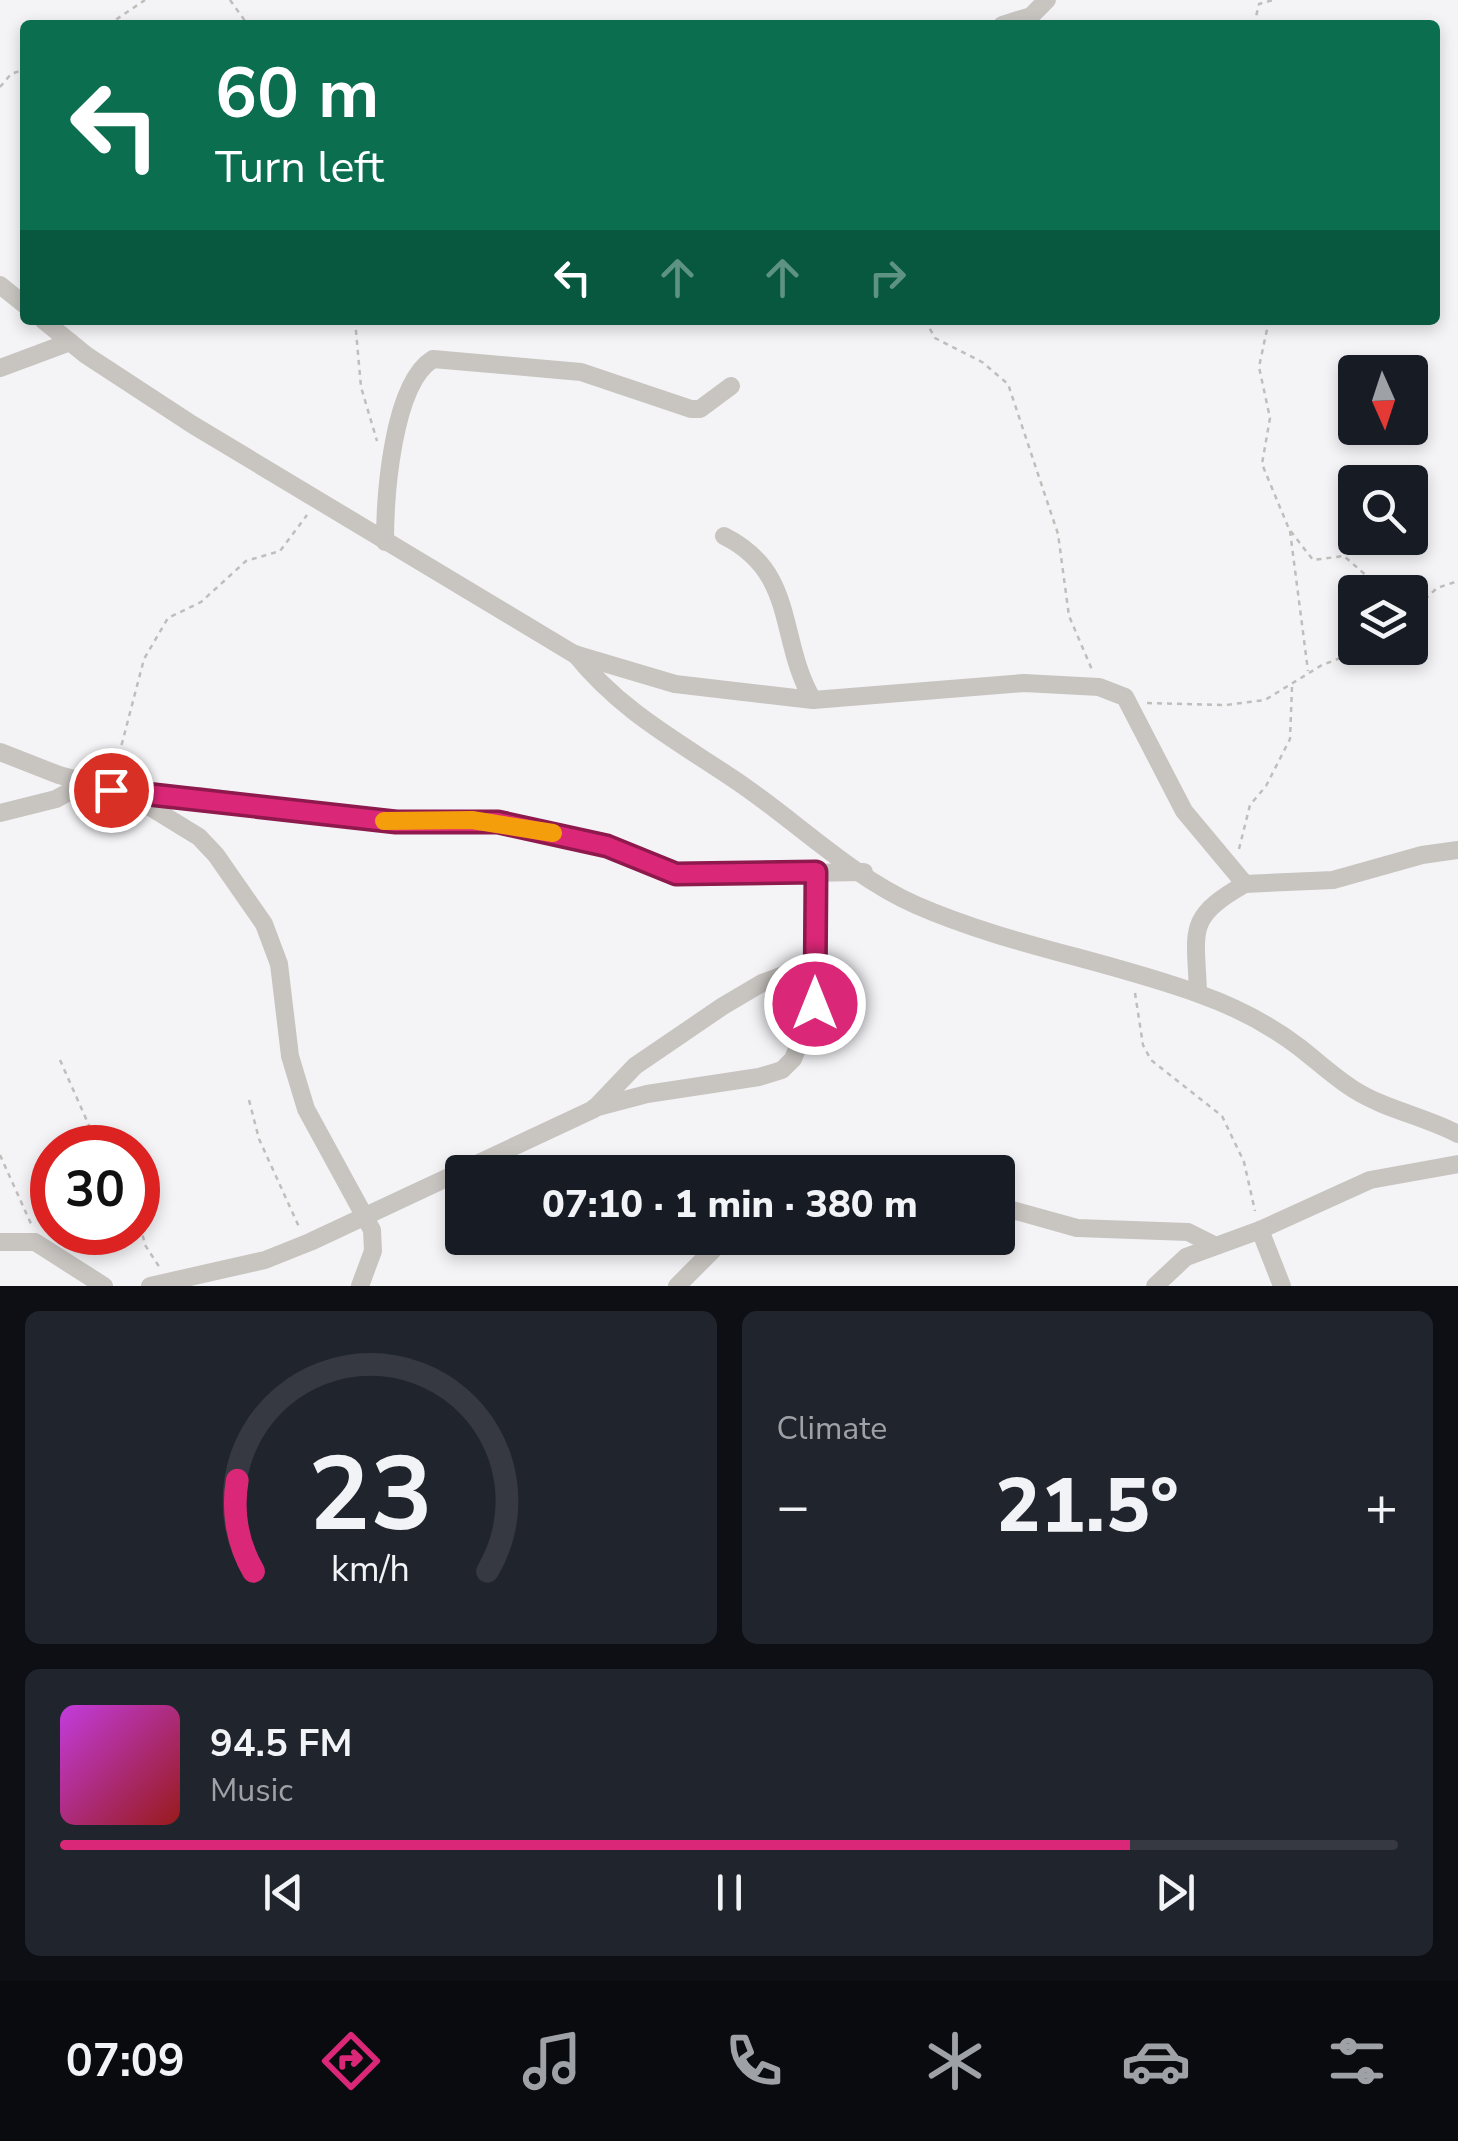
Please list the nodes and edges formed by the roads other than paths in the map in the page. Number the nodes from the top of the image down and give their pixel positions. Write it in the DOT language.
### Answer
graph roads {
  1 [pos="1047,0"];
  2 [pos="1018,20"];
  3 [pos="0,285"];
  4 [pos="20,301"];
  5 [pos="49,325"];
  6 [pos="70,342"];
  7 [pos="0,368"];
  8 [pos="731,386"];
  9 [pos="724,536"];
  10 [pos="385,542"];
  11 [pos="574,654"];
  12 [pos="813,700"];
  13 [pos="0,752"];
  14 [pos="85,783"];
  15 [pos="120,792"];
  16 [pos="0,813"];
  17 [pos="1458,850"];
  18 [pos="816,872"];
  19 [pos="864,872"];
  20 [pos="1245,884"];
  21 [pos="815,963"];
  22 [pos="1198,993"];
  23 [pos="594,1108"];
  24 [pos="1458,1134"];
  25 [pos="1458,1164"];
  26 [pos="1015,1211"];
  27 [pos="364,1215"];
  28 [pos="1260,1230"];
  29 [pos="0,1242"];
  30 [pos="1212,1244"];
  31 [pos="708,1255"];
  32 [pos="158,1285"];
  33 [pos="104,1286"];
  34 [pos="360,1286"];
  35 [pos="677,1286"];
  36 [pos="1155,1286"];
  37 [pos="1282,1286"];
  1 -- 2 [label="street"];
  3 -- 4 [label="street"];
  5 -- 6 [label="street"];
  6 -- 7 [label="street"];
  6 -- 10 [label="street"];
  8 -- 10 [label="street"];
  9 -- 12 [label="street"];
  10 -- 11 [label="street"];
  11 -- 12 [label="street"];
  11 -- 19 [label="street"];
  12 -- 20 [label="street"];
  13 -- 14 [label="street"];
  14 -- 15 [label="street"];
  14 -- 16 [label="street"];
  15 -- 18 [label="street"];
  15 -- 27 [label="street"];
  17 -- 20 [label="street"];
  18 -- 19 [label="street"];
  18 -- 21 [label="street"];
  19 -- 22 [label="street"];
  20 -- 22 [label="street"];
  21 -- 23 [label="street"];
  21 -- 23 [label="street"];
  22 -- 24 [label="street"];
  23 -- 27 [label="street"];
  25 -- 28 [label="street"];
  26 -- 30 [label="street"];
  27 -- 32 [label="street"];
  27 -- 34 [label="street"];
  28 -- 30 [label="street"];
  28 -- 37 [label="street"];
  29 -- 33 [label="street"];
  30 -- 36 [label="street"];
  31 -- 35 [label="street"];
}
